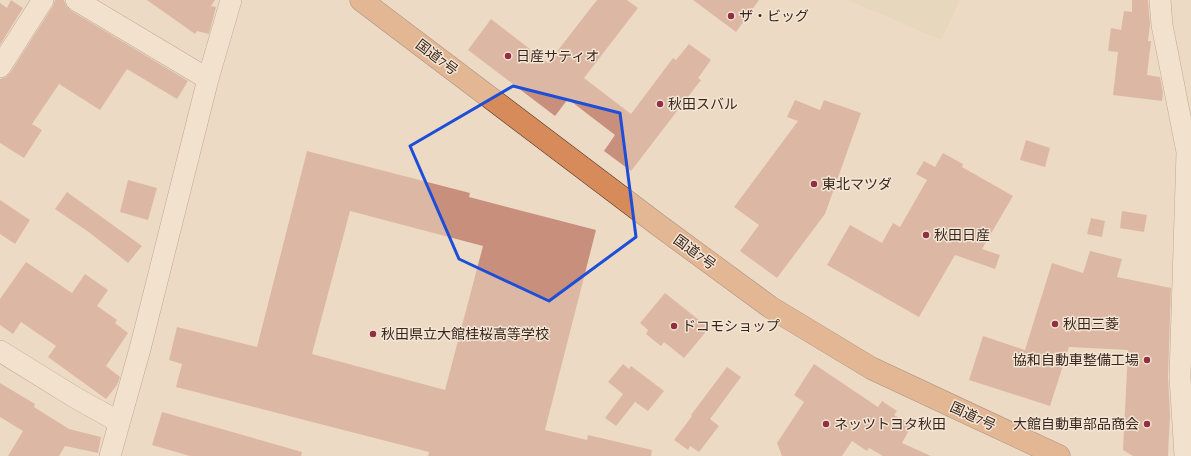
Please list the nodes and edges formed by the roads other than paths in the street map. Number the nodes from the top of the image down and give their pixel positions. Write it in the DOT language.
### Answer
graph roads {
  1 [pos="43,0"];
  2 [pos="76,0"];
  3 [pos="231,0"];
  4 [pos="361,0"];
  5 [pos="1160,0"];
  6 [pos="0,67"];
  7 [pos="208,79"];
  8 [pos="1186,339"];
  9 [pos="1,354"];
  10 [pos="119,422"];
  11 [pos="110,456"];
  12 [pos="1059,456"];
  13 [pos="1185,456"];
  1 -- 6 [label="street"];
  2 -- 7 [label="street"];
  3 -- 7 [label="street"];
  4 -- 12 [label="highway, 国道7号"];
  5 -- 8 [label="street"];
  7 -- 10 [label="street"];
  8 -- 13 [label="street"];
  9 -- 10 [label="street"];
  10 -- 11 [label="street"];
}
